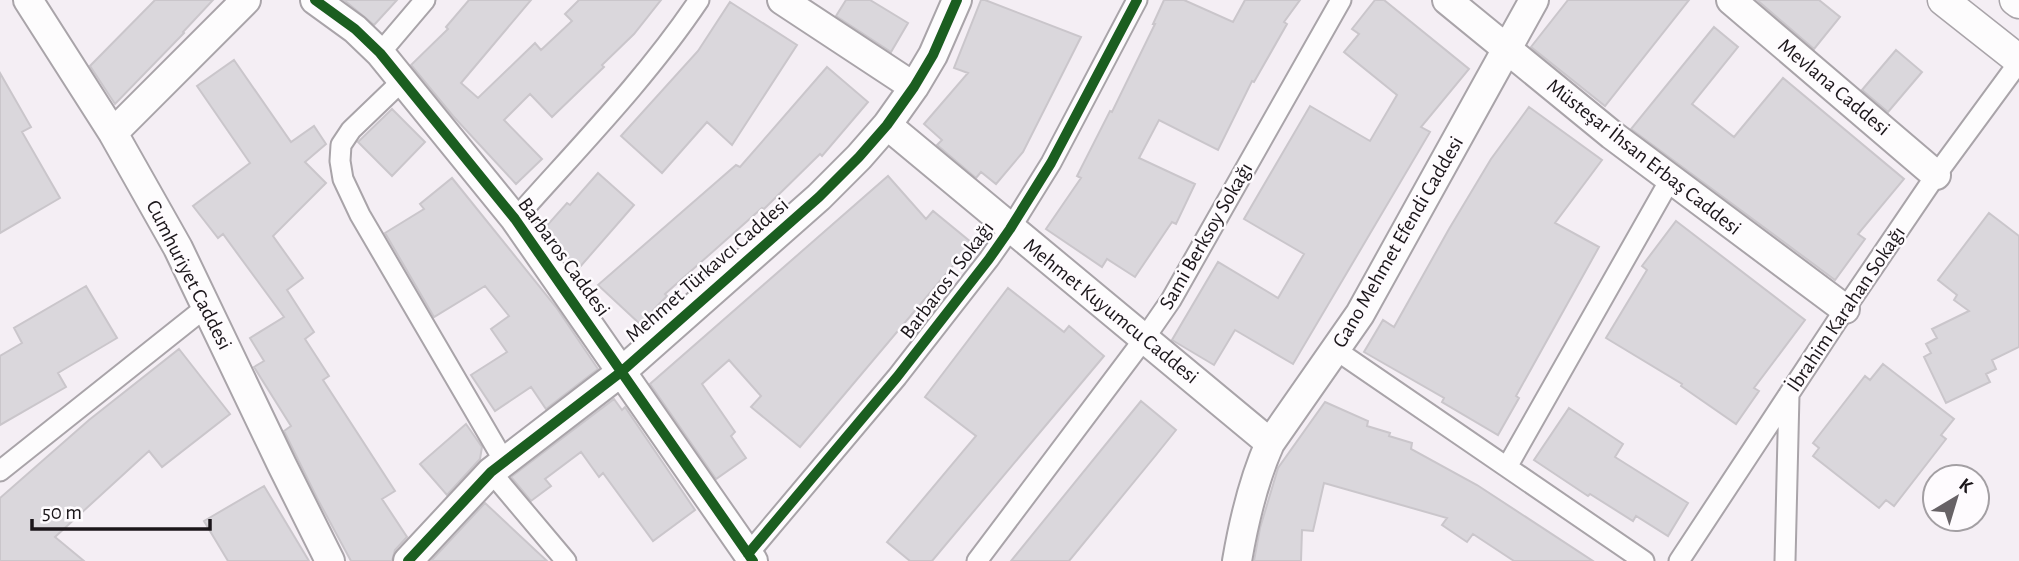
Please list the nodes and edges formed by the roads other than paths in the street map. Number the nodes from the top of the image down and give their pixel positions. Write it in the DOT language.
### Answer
graph roads {
  1 [pos="28,0"];
  2 [pos="246,0"];
  3 [pos="315,0"];
  4 [pos="425,0"];
  5 [pos="699,0"];
  6 [pos="782,0"];
  7 [pos="957,0"];
  8 [pos="1137,0"];
  9 [pos="1341,0"];
  10 [pos="1447,0"];
  11 [pos="1534,0"];
  12 [pos="1731,0"];
  13 [pos="1943,0"];
  14 [pos="2015,0"];
  15 [pos="2019,3"];
  16 [pos="1507,49"];
  17 [pos="380,53"];
  18 [pos="2019,61"];
  19 [pos="402,81"];
  20 [pos="914,87"];
  21 [pos="887,125"];
  22 [pos="113,133"];
  23 [pos="1936,175"];
  24 [pos="1671,178"];
  25 [pos="514,219"];
  26 [pos="1010,229"];
  27 [pos="206,307"];
  28 [pos="1845,309"];
  29 [pos="1144,339"];
  30 [pos="1336,350"];
  31 [pos="621,372"];
  32 [pos="1789,393"];
  33 [pos="1270,443"];
  34 [pos="498,467"];
  35 [pos="1507,467"];
  36 [pos="0,471"];
  37 [pos="750,558"];
  38 [pos="330,561"];
  39 [pos="408,561"];
  40 [pos="566,561"];
  41 [pos="977,561"];
  42 [pos="1237,561"];
  43 [pos="1644,561"];
  44 [pos="1679,561"];
  45 [pos="1785,561"];
  1 -- 22 [label="street, Cumhuriyet Caddesi"];
  2 -- 22 [label="street"];
  3 -- 17 [label="street, Barbaros Caddesi"];
  4 -- 17 [label="street"];
  5 -- 25 [label="street"];
  6 -- 20 [label="street"];
  7 -- 20 [label="street, Mehmet Türkavcı Caddesi"];
  8 -- 26 [label="street, Barbaros 1 Sokağı"];
  9 -- 29 [label="street, Sami Berksoy Sokağı"];
  10 -- 16 [label="street, Müsteşar İhsan Erbaş Caddesi"];
  11 -- 16 [label="street, Gano Mehmet Efendi Caddesi"];
  12 -- 23 [label="street, Mevlana Caddesi"];
  13 -- 18 [label="main road"];
  14 -- 15 [label="main road"];
  16 -- 24 [label="street, Müsteşar İhsan Erbaş Caddesi"];
  16 -- 30 [label="street, Gano Mehmet Efendi Caddesi"];
  17 -- 19 [label="street, Barbaros Caddesi"];
  18 -- 23 [label="street, İbrahim Karahan Sokağı"];
  19 -- 25 [label="street, Barbaros Caddesi"];
  19 -- 34 [label="street"];
  20 -- 21 [label="street, Mehmet Türkavcı Caddesi"];
  21 -- 26 [label="street, Mehmet Kuyumcu Caddesi"];
  21 -- 31 [label="street, Mehmet Türkavcı Caddesi"];
  22 -- 27 [label="street, Cumhuriyet Caddesi"];
  23 -- 28 [label="street, İbrahim Karahan Sokağı"];
  24 -- 28 [label="street, Müsteşar İhsan Erbaş Caddesi"];
  24 -- 35 [label="street"];
  25 -- 31 [label="street, Barbaros Caddesi"];
  26 -- 29 [label="street, Mehmet Kuyumcu Caddesi"];
  26 -- 37 [label="street, Barbaros 1 Sokağı"];
  27 -- 36 [label="street"];
  27 -- 38 [label="street, Cumhuriyet Caddesi"];
  28 -- 32 [label="street, İbrahim Karahan Sokağı"];
  29 -- 33 [label="street, Mehmet Kuyumcu Caddesi"];
  29 -- 41 [label="street, Sami Berksoy Sokağı"];
  30 -- 33 [label="street, Gano Mehmet Efendi Caddesi"];
  30 -- 35 [label="street"];
  31 -- 34 [label="street, Mehmet Türkavcı Caddesi"];
  31 -- 37 [label="street, Barbaros Caddesi"];
  32 -- 44 [label="street, İbrahim Karahan Sokağı"];
  32 -- 45 [label="street"];
  33 -- 42 [label="street, Gano Mehmet Efendi Caddesi"];
  34 -- 39 [label="street, Mehmet Türkavcı Caddesi"];
  34 -- 40 [label="street"];
  35 -- 43 [label="street"];
}
